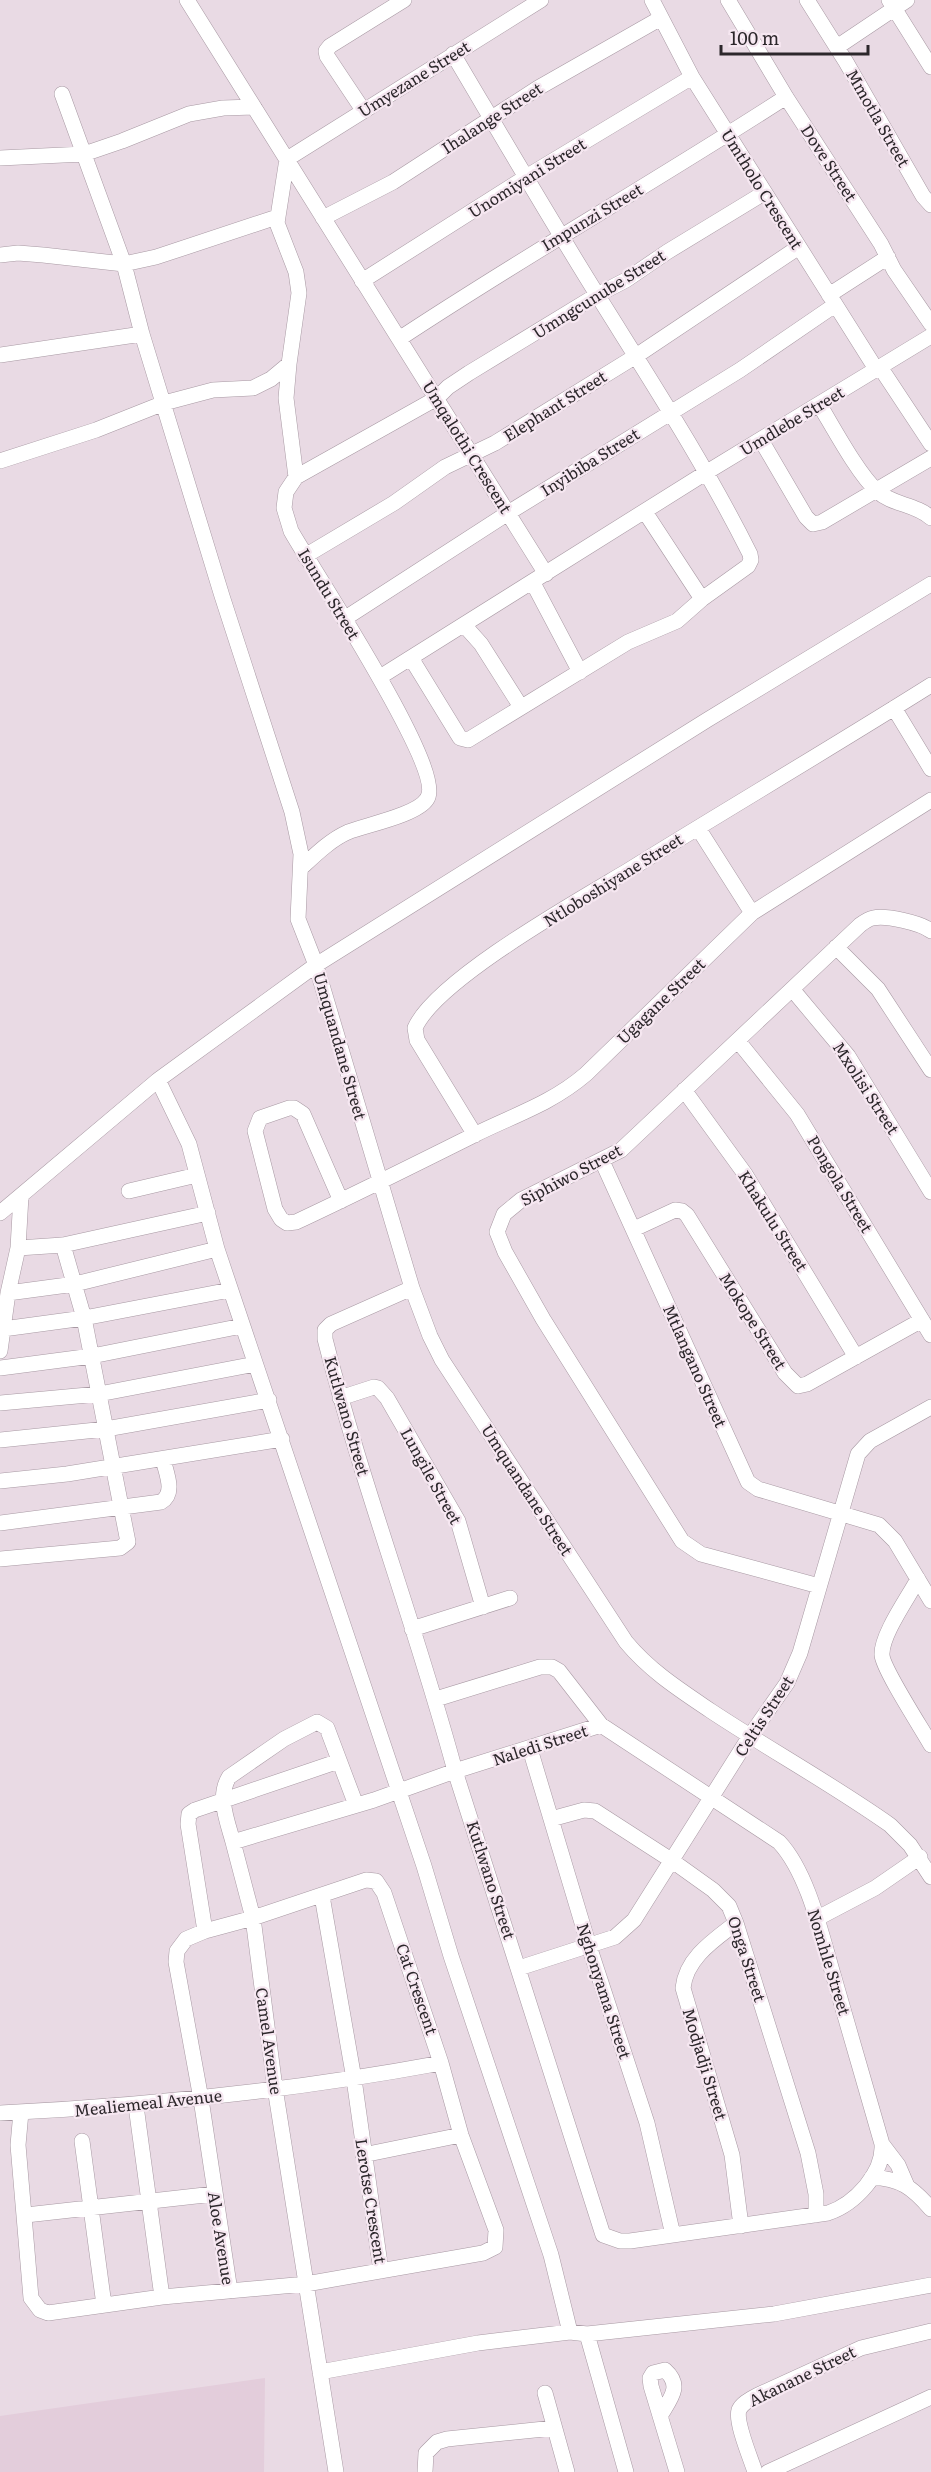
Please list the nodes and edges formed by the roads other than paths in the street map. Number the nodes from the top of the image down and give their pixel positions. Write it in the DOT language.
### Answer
graph roads {
  1 [pos="188,0"];
  2 [pos="404,0"];
  3 [pos="652,0"];
  4 [pos="728,0"];
  5 [pos="807,0"];
  6 [pos="534,2"];
  7 [pos="897,3"];
  8 [pos="661,18"];
  9 [pos="837,47"];
  10 [pos="453,54"];
  11 [pos="931,67"];
  12 [pos="692,77"];
  13 [pos="63,94"];
  14 [pos="786,97"];
  15 [pos="254,107"];
  16 [pos="363,110"];
  17 [pos="492,119"];
  18 [pos="728,135"];
  19 [pos="84,154"];
  20 [pos="0,158"];
  21 [pos="287,159"];
  22 [pos="526,177"];
  23 [pos="765,192"];
  24 [pos="931,205"];
  25 [pos="277,217"];
  26 [pos="323,218"];
  27 [pos="561,236"];
  28 [pos="799,247"];
  29 [pos="0,255"];
  30 [pos="888,256"];
  31 [pos="124,264"];
  32 [pos="362,281"];
  33 [pos="597,295"];
  34 [pos="832,300"];
  35 [pos="931,324"];
  36 [pos="142,334"];
  37 [pos="931,336"];
  38 [pos="399,339"];
  39 [pos="0,355"];
  40 [pos="636,356"];
  41 [pos="288,364"];
  42 [pos="878,368"];
  43 [pos="262,384"];
  44 [pos="286,398"];
  45 [pos="437,398"];
  46 [pos="164,403"];
  47 [pos="819,404"];
  48 [pos="672,412"];
  49 [pos="761,440"];
  50 [pos="931,444"];
  51 [pos="471,455"];
  52 [pos="931,458"];
  53 [pos="0,461"];
  54 [pos="707,472"];
  55 [pos="296,477"];
  56 [pos="876,490"];
  57 [pos="645,512"];
  58 [pos="508,513"];
  59 [pos="931,518"];
  60 [pos="305,556"];
  61 [pos="546,574"];
  62 [pos="532,583"];
  63 [pos="931,584"];
  64 [pos="702,598"];
  65 [pos="344,619"];
  66 [pos="464,625"];
  67 [pos="411,658"];
  68 [pos="580,672"];
  69 [pos="380,677"];
  70 [pos="931,685"];
  71 [pos="521,707"];
  72 [pos="894,708"];
  73 [pos="931,769"];
  74 [pos="931,800"];
  75 [pos="698,828"];
  76 [pos="301,868"];
  77 [pos="752,913"];
  78 [pos="931,931"];
  79 [pos="836,947"];
  80 [pos="316,965"];
  81 [pos="792,989"];
  82 [pos="738,1041"];
  83 [pos="931,1070"];
  84 [pos="158,1080"];
  85 [pos="684,1090"];
  86 [pos="475,1135"];
  87 [pos="602,1161"];
  88 [pos="197,1175"];
  89 [pos="381,1183"];
  90 [pos="129,1191"];
  91 [pos="931,1192"];
  92 [pos="21,1196"];
  93 [pos="341,1201"];
  94 [pos="0,1213"];
  95 [pos="208,1213"];
  96 [pos="634,1229"];
  97 [pos="63,1245"];
  98 [pos="18,1248"];
  99 [pos="217,1249"];
  100 [pos="75,1284"];
  101 [pos="412,1288"];
  102 [pos="230,1290"];
  103 [pos="8,1293"];
  104 [pos="84,1318"];
  105 [pos="922,1320"];
  106 [pos="242,1326"];
  107 [pos="3,1329"];
  108 [pos="931,1335"];
  109 [pos="0,1352"];
  110 [pos="92,1356"];
  111 [pos="856,1357"];
  112 [pos="255,1364"];
  113 [pos="0,1368"];
  114 [pos="99,1394"];
  115 [pos="340,1398"];
  116 [pos="269,1400"];
  117 [pos="0,1403"];
  118 [pos="931,1407"];
  119 [pos="106,1429"];
  120 [pos="282,1439"];
  121 [pos="0,1440"];
  122 [pos="163,1459"];
  123 [pos="113,1467"];
  124 [pos="0,1481"];
  125 [pos="121,1508"];
  126 [pos="840,1513"];
  127 [pos="0,1522"];
  128 [pos="0,1559"];
  129 [pos="918,1579"];
  130 [pos="819,1586"];
  131 [pos="510,1598"];
  132 [pos="931,1600"];
  133 [pos="483,1607"];
  134 [pos="412,1629"];
  135 [pos="436,1699"];
  136 [pos="601,1725"];
  137 [pos="750,1736"];
  138 [pos="931,1745"];
  139 [pos="530,1749"];
  140 [pos="339,1761"];
  141 [pos="455,1771"];
  142 [pos="398,1790"];
  143 [pos="712,1798"];
  144 [pos="222,1800"];
  145 [pos="356,1805"];
  146 [pos="551,1819"];
  147 [pos="233,1842"];
  148 [pos="920,1857"];
  149 [pos="671,1860"];
  150 [pos="931,1877"];
  151 [pos="322,1896"];
  152 [pos="253,1918"];
  153 [pos="816,1919"];
  154 [pos="736,1923"];
  155 [pos="205,1931"];
  156 [pos="589,1946"];
  157 [pos="519,1968"];
  158 [pos="441,2063"];
  159 [pos="354,2079"];
  160 [pos="275,2088"];
  161 [pos="201,2098"];
  162 [pos="136,2106"];
  163 [pos="21,2112"];
  164 [pos="0,2114"];
  165 [pos="461,2135"];
  166 [pos="82,2141"];
  167 [pos="882,2144"];
  168 [pos="363,2155"];
  169 [pos="875,2171"];
  170 [pos="908,2186"];
  171 [pos="214,2194"];
  172 [pos="147,2200"];
  173 [pos="92,2207"];
  174 [pos="931,2209"];
  175 [pos="26,2215"];
  176 [pos="816,2215"];
  177 [pos="741,2226"];
  178 [pos="674,2235"];
  179 [pos="381,2271"];
  180 [pos="306,2284"];
  181 [pos="931,2285"];
  182 [pos="230,2291"];
  183 [pos="162,2297"];
  184 [pos="104,2305"];
  185 [pos="931,2331"];
  186 [pos="570,2332"];
  187 [pos="587,2334"];
  188 [pos="320,2372"];
  189 [pos="545,2393"];
  190 [pos="931,2397"];
  191 [pos="660,2416"];
  192 [pos="554,2428"];
  193 [pos="336,2472"];
  194 [pos="425,2472"];
  195 [pos="567,2472"];
  196 [pos="626,2472"];
  197 [pos="677,2472"];
  198 [pos="755,2472"];
  199 [pos="768,2472"];
  1 -- 15 [label="street, Umqalothi Crescent"];
  2 -- 16 [label="street"];
  3 -- 8 [label="street, Umtholo Crescent"];
  4 -- 14 [label="street, Dove Street"];
  5 -- 9 [label="street, Mmotla Street"];
  6 -- 10 [label="street, Umyezane Street"];
  7 -- 9 [label="street"];
  7 -- 11 [label="street"];
  8 -- 12 [label="street, Umtholo Crescent"];
  8 -- 17 [label="street, Ihalange Street"];
  9 -- 24 [label="street, Mmotla Street"];
  10 -- 16 [label="street, Umyezane Street"];
  10 -- 17 [label="street"];
  12 -- 18 [label="street, Umtholo Crescent"];
  12 -- 22 [label="street, Unomiyani Street"];
  13 -- 19 [label="street, Umquandane Street"];
  14 -- 18 [label="street, Impunzi Street"];
  14 -- 30 [label="street, Dove Street"];
  15 -- 19 [label="street"];
  15 -- 21 [label="street, Umqalothi Crescent"];
  16 -- 21 [label="street, Umyezane Street"];
  17 -- 22 [label="street"];
  17 -- 26 [label="street, Ihalange Street"];
  18 -- 23 [label="street, Umtholo Crescent"];
  18 -- 27 [label="street, Impunzi Street"];
  19 -- 20 [label="street"];
  19 -- 31 [label="street, Umquandane Street"];
  21 -- 25 [label="street"];
  21 -- 26 [label="street, Umqalothi Crescent"];
  22 -- 27 [label="street"];
  22 -- 32 [label="street, Unomiyani Street"];
  23 -- 28 [label="street, Umtholo Crescent"];
  23 -- 33 [label="street, Umngcunube Street"];
  25 -- 31 [label="street"];
  25 -- 41 [label="street"];
  26 -- 32 [label="street, Umqalothi Crescent"];
  27 -- 33 [label="street"];
  27 -- 38 [label="street, Impunzi Street"];
  28 -- 34 [label="street, Umtholo Crescent"];
  28 -- 40 [label="street, Elephant Street"];
  29 -- 31 [label="street"];
  30 -- 34 [label="street, Inyibiba Street"];
  30 -- 35 [label="street, Dove Street"];
  31 -- 36 [label="street, Umquandane Street"];
  32 -- 38 [label="street, Umqalothi Crescent"];
  33 -- 40 [label="street"];
  33 -- 45 [label="street, Umngcunube Street"];
  34 -- 42 [label="street, Umtholo Crescent"];
  34 -- 48 [label="street, Inyibiba Street"];
  36 -- 39 [label="street"];
  36 -- 46 [label="street, Umquandane Street"];
  37 -- 42 [label="street"];
  38 -- 45 [label="street, Umqalothi Crescent"];
  40 -- 48 [label="street"];
  40 -- 51 [label="street, Elephant Street"];
  41 -- 43 [label="street"];
  41 -- 44 [label="street"];
  42 -- 47 [label="street, Umdlebe Street"];
  42 -- 50 [label="street, Umtholo Crescent"];
  43 -- 44 [label="street"];
  43 -- 46 [label="street"];
  44 -- 55 [label="street"];
  45 -- 51 [label="street, Umqalothi Crescent"];
  45 -- 55 [label="street"];
  46 -- 53 [label="street"];
  46 -- 76 [label="street, Umquandane Street"];
  47 -- 49 [label="street, Umdlebe Street"];
  47 -- 56 [label="street"];
  48 -- 54 [label="street"];
  48 -- 58 [label="street, Inyibiba Street"];
  49 -- 54 [label="street, Umdlebe Street"];
  49 -- 56 [label="street"];
  51 -- 58 [label="street, Umqalothi Crescent"];
  51 -- 60 [label="street, Elephant Street"];
  52 -- 56 [label="street"];
  54 -- 57 [label="street"];
  54 -- 64 [label="street"];
  55 -- 60 [label="street, Isundu Street"];
  56 -- 59 [label="street"];
  57 -- 61 [label="street"];
  57 -- 64 [label="street"];
  58 -- 61 [label="street, Umqalothi Crescent"];
  58 -- 65 [label="street, Inyibiba Street"];
  60 -- 65 [label="street, Isundu Street"];
  61 -- 62 [label="street"];
  62 -- 66 [label="street"];
  62 -- 68 [label="street"];
  63 -- 80 [label="street"];
  64 -- 68 [label="street"];
  65 -- 69 [label="street, Isundu Street"];
  66 -- 67 [label="street"];
  66 -- 71 [label="street"];
  67 -- 69 [label="street"];
  67 -- 71 [label="street"];
  68 -- 71 [label="street"];
  69 -- 76 [label="street, Isundu Street"];
  70 -- 72 [label="street, Ntloboshiyane Street"];
  72 -- 73 [label="street"];
  72 -- 75 [label="street, Ntloboshiyane Street"];
  74 -- 77 [label="street, Ugagane Street"];
  75 -- 77 [label="street"];
  75 -- 86 [label="street, Ntloboshiyane Street"];
  76 -- 80 [label="street, Umquandane Street"];
  77 -- 86 [label="street, Ugagane Street"];
  78 -- 79 [label="street, Siphiwo Street"];
  79 -- 81 [label="street, Siphiwo Street"];
  79 -- 83 [label="street"];
  80 -- 84 [label="street"];
  80 -- 89 [label="street, Umquandane Street"];
  81 -- 82 [label="street, Siphiwo Street"];
  81 -- 91 [label="street, Mxolisi Street"];
  82 -- 85 [label="street, Siphiwo Street"];
  82 -- 105 [label="street, Pongola Street"];
  84 -- 88 [label="street"];
  84 -- 92 [label="street"];
  85 -- 87 [label="street, Siphiwo Street"];
  85 -- 111 [label="street, Khakulu Street"];
  86 -- 89 [label="street, Ugagane Street"];
  87 -- 96 [label="street, Mtlangano Street"];
  87 -- 130 [label="street, Siphiwo Street"];
  88 -- 90 [label="street"];
  88 -- 95 [label="street"];
  89 -- 93 [label="street, Ugagane Street"];
  89 -- 101 [label="street, Umquandane Street"];
  92 -- 94 [label="street"];
  92 -- 98 [label="street"];
  93 -- 93 [label="street, Ugagane Street"];
  95 -- 97 [label="street"];
  95 -- 99 [label="street"];
  96 -- 111 [label="street, Mokope Street"];
  96 -- 126 [label="street, Mtlangano Street"];
  97 -- 98 [label="street"];
  97 -- 100 [label="street"];
  98 -- 103 [label="street"];
  99 -- 100 [label="street"];
  99 -- 102 [label="street"];
  100 -- 103 [label="street"];
  100 -- 104 [label="street"];
  101 -- 115 [label="street, Kutlwano Street"];
  101 -- 137 [label="street, Umquandane Street"];
  102 -- 104 [label="street"];
  102 -- 106 [label="street"];
  103 -- 107 [label="street"];
  104 -- 107 [label="street"];
  104 -- 110 [label="street"];
  105 -- 108 [label="street, Pongola Street"];
  105 -- 111 [label="street, Mokope Street"];
  106 -- 110 [label="street"];
  106 -- 112 [label="street"];
  107 -- 109 [label="street"];
  110 -- 113 [label="street"];
  110 -- 114 [label="street"];
  112 -- 114 [label="street"];
  112 -- 116 [label="street"];
  114 -- 117 [label="street"];
  114 -- 119 [label="street"];
  115 -- 133 [label="street, Lungile Street"];
  115 -- 134 [label="street, Kutlwano Street"];
  116 -- 119 [label="street"];
  116 -- 120 [label="street"];
  118 -- 126 [label="street, Celtis Street"];
  119 -- 121 [label="street"];
  119 -- 123 [label="street"];
  120 -- 122 [label="street"];
  120 -- 142 [label="street"];
  122 -- 123 [label="street"];
  122 -- 125 [label="street"];
  123 -- 124 [label="street"];
  123 -- 125 [label="street"];
  125 -- 127 [label="street"];
  125 -- 128 [label="street"];
  126 -- 129 [label="street, Mtlangano Street"];
  126 -- 130 [label="street, Celtis Street"];
  129 -- 132 [label="street, Mtlangano Street"];
  129 -- 138 [label="street"];
  130 -- 137 [label="street, Celtis Street"];
  131 -- 133 [label="street"];
  133 -- 134 [label="street"];
  134 -- 135 [label="street, Kutlwano Street"];
  135 -- 136 [label="street"];
  135 -- 141 [label="street, Kutlwano Street"];
  136 -- 139 [label="street, Naledi Street"];
  136 -- 143 [label="street, Naledi Street"];
  137 -- 143 [label="street, Celtis Street"];
  137 -- 148 [label="street, Umquandane Street"];
  139 -- 141 [label="street, Naledi Street"];
  139 -- 146 [label="street, Nghonyama Street"];
  140 -- 144 [label="street"];
  140 -- 144 [label="street"];
  140 -- 145 [label="street"];
  141 -- 142 [label="street"];
  141 -- 157 [label="street, Kutlwano Street"];
  142 -- 145 [label="street"];
  142 -- 186 [label="street"];
  143 -- 149 [label="street, Celtis Street"];
  143 -- 153 [label="street, Nomhle Street"];
  144 -- 147 [label="street, Camel Avenue"];
  144 -- 155 [label="street"];
  145 -- 147 [label="street"];
  146 -- 149 [label="street, Onga Street"];
  146 -- 156 [label="street, Nghonyama Street"];
  147 -- 152 [label="street, Camel Avenue"];
  148 -- 150 [label="street, Umquandane Street"];
  148 -- 153 [label="street"];
  149 -- 154 [label="street, Onga Street"];
  149 -- 156 [label="street, Celtis Street"];
  151 -- 152 [label="street, Cat Crescent"];
  151 -- 158 [label="street, Cat Crescent"];
  151 -- 159 [label="street, Lerotse Crescent"];
  152 -- 155 [label="street, Aloe Avenue"];
  152 -- 160 [label="street, Camel Avenue"];
  153 -- 167 [label="street, Nomhle Street"];
  154 -- 176 [label="street, Onga Street"];
  154 -- 177 [label="street, Modjadji Street"];
  155 -- 161 [label="street, Aloe Avenue"];
  156 -- 157 [label="street, Celtis Street"];
  156 -- 178 [label="street, Nghonyama Street"];
  157 -- 178 [label="street, Kutlwano Street"];
  158 -- 159 [label="street"];
  158 -- 165 [label="street, Lerotse Crescent"];
  159 -- 160 [label="street"];
  159 -- 168 [label="street, Lerotse Crescent"];
  160 -- 161 [label="street, Mealiemeal Avenue"];
  160 -- 180 [label="street, Camel Avenue"];
  161 -- 162 [label="street, Mealiemeal Avenue"];
  161 -- 171 [label="street, Aloe Avenue"];
  162 -- 163 [label="street, Mealiemeal Avenue"];
  162 -- 172 [label="street"];
  163 -- 164 [label="street, Mealiemeal Avenue"];
  163 -- 175 [label="street, Aloe Avenue"];
  165 -- 168 [label="street"];
  165 -- 179 [label="street, Lerotse Crescent"];
  166 -- 173 [label="street"];
  167 -- 169 [label="street, Nomhle Street"];
  167 -- 170 [label="street"];
  168 -- 179 [label="street, Lerotse Crescent"];
  169 -- 170 [label="street"];
  169 -- 176 [label="street, Kutlwano Street"];
  170 -- 174 [label="street"];
  171 -- 172 [label="street"];
  171 -- 182 [label="street, Aloe Avenue"];
  172 -- 173 [label="street"];
  172 -- 183 [label="street"];
  173 -- 175 [label="street"];
  173 -- 184 [label="street"];
  175 -- 184 [label="street, Aloe Avenue"];
  176 -- 177 [label="street, Kutlwano Street"];
  177 -- 178 [label="street, Kutlwano Street"];
  179 -- 180 [label="street"];
  180 -- 182 [label="street"];
  180 -- 188 [label="street, Camel Avenue"];
  181 -- 187 [label="street"];
  182 -- 183 [label="street, Aloe Avenue"];
  183 -- 184 [label="street, Aloe Avenue"];
  185 -- 198 [label="street, Akanane Street"];
  186 -- 187 [label="street"];
  186 -- 188 [label="street"];
  187 -- 196 [label="street"];
  188 -- 193 [label="street, Camel Avenue"];
  189 -- 192 [label="street"];
  190 -- 199 [label="street"];
  191 -- 197 [label="street"];
  192 -- 194 [label="street"];
  192 -- 195 [label="street"];
}
